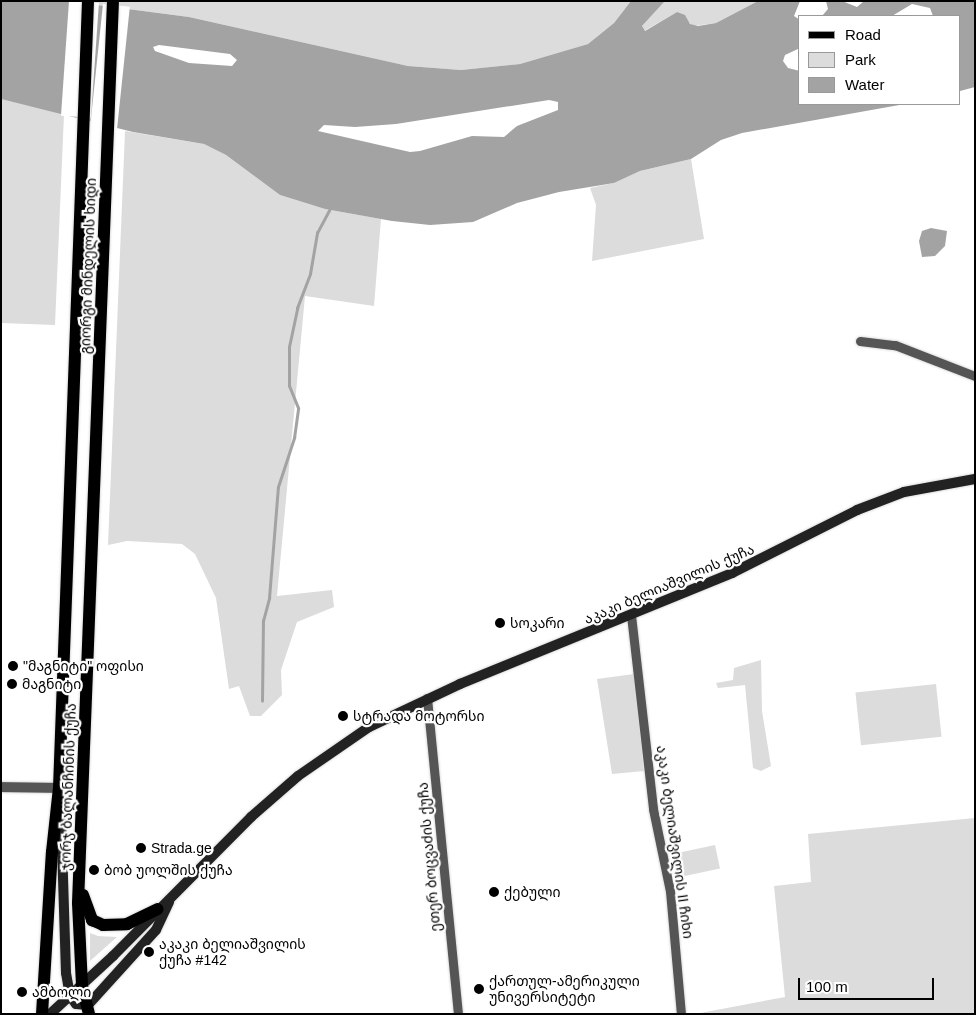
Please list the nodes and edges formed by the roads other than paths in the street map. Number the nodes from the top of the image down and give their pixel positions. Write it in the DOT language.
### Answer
graph roads {
  1 [pos="88,1"];
  2 [pos="113,1"];
  3 [pos="860,341"];
  4 [pos="975,376"];
  5 [pos="975,479"];
  6 [pos="93,531"];
  7 [pos="631,615"];
  8 [pos="427,698"];
  9 [pos="1,788"];
  10 [pos="59,788"];
  11 [pos="79,879"];
  12 [pos="171,899"];
  13 [pos="158,909"];
  14 [pos="82,985"];
  15 [pos="70,996"];
  16 [pos="89,1009"];
  17 [pos="42,1014"];
  18 [pos="50,1014"];
  19 [pos="458,1014"];
  20 [pos="681,1014"];
  1 -- 10 [label="main road, გიორგი მინდელის ხიდი"];
  2 -- 6 [label="main road, გიორგი მინდელის ხიდი"];
  3 -- 4 [label="street"];
  5 -- 7 [label="main road, აკაკი ბელიაშვილის ქუჩა"];
  6 -- 11 [label="main road, ჯორჯ ბალანჩინის ქუჩა"];
  7 -- 8 [label="main road, აკაკი ბელიაშვილის ქუჩა"];
  7 -- 20 [label="street, აკაკი ბელიაშვილის II ჩიხი"];
  8 -- 12 [label="main road, აკაკი ბელიაშვილის ქუჩა"];
  8 -- 19 [label="street, ეთერ ბოცვაძის ქუჩა"];
  9 -- 10 [label="street"];
  10 -- 15 [label="main road"];
  10 -- 17 [label="main road, გიორგი მინდელის ხიდი"];
  11 -- 13 [label="main road"];
  11 -- 14 [label="main road, ჯორჯ ბალანჩინის ქუჩა"];
  12 -- 13 [label="main road, აკაკი ბელიაშვილის ქუჩა"];
  12 -- 16 [label="main road, აკაკი ბელიაშვილის ქუჩა"];
  13 -- 14 [label="main road, აკაკი ბელიაშვილის ქუჩა"];
  14 -- 15 [label="main road, აკაკი ბელიაშვილის ქუჩა"];
  14 -- 16 [label="main road, ჯორჯ ბალანჩინის ქუჩა"];
  15 -- 16 [label="main road"];
  15 -- 18 [label="main road, აკაკი ბელიაშვილის ქუჩა"];
}
